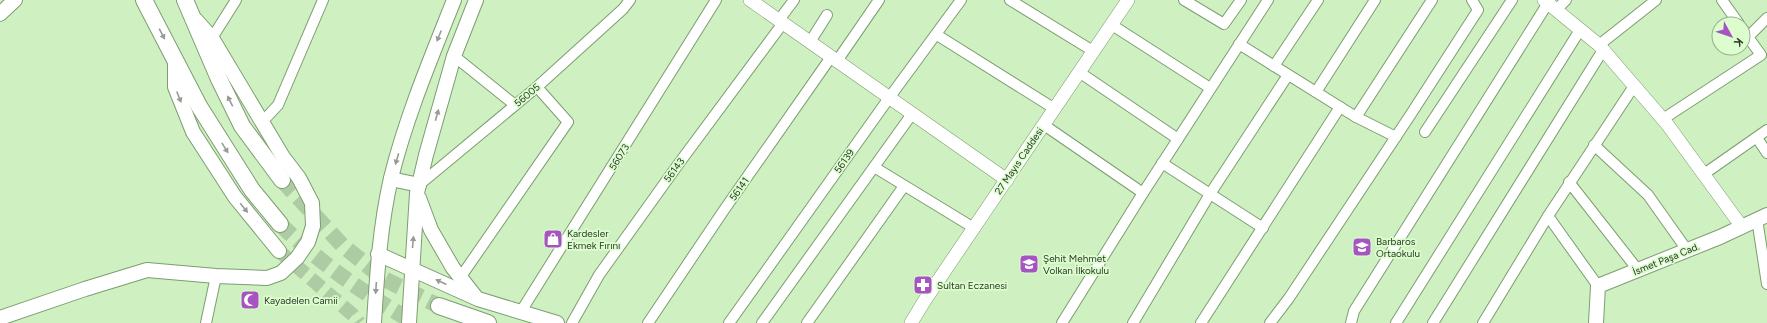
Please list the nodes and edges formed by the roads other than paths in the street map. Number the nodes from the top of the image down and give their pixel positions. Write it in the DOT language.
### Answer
graph roads {
  1 [pos="15,0"];
  2 [pos="144,0"];
  3 [pos="185,0"];
  4 [pos="236,0"];
  5 [pos="323,0"];
  6 [pos="454,0"];
  7 [pos="476,0"];
  8 [pos="630,0"];
  9 [pos="716,0"];
  10 [pos="750,0"];
  11 [pos="794,0"];
  12 [pos="879,0"];
  13 [pos="961,0"];
  14 [pos="1010,0"];
  15 [pos="1128,0"];
  16 [pos="1184,0"];
  17 [pos="1240,0"];
  18 [pos="1268,0"];
  19 [pos="1318,0"];
  20 [pos="1374,0"];
  21 [pos="1432,0"];
  22 [pos="1472,0"];
  23 [pos="1512,0"];
  24 [pos="1566,0"];
  25 [pos="1656,0"];
  26 [pos="1722,0"];
  27 [pos="1549,4"];
  28 [pos="0,14"];
  29 [pos="827,15"];
  30 [pos="1733,16"];
  31 [pos="193,17"];
  32 [pos="1767,18"];
  33 [pos="781,21"];
  34 [pos="1112,24"];
  35 [pos="1580,30"];
  36 [pos="1751,30"];
  37 [pos="936,35"];
  38 [pos="212,38"];
  39 [pos="1751,41"];
  40 [pos="810,42"];
  41 [pos="1239,44"];
  42 [pos="1601,47"];
  43 [pos="1094,51"];
  44 [pos="454,56"];
  45 [pos="174,58"];
  46 [pos="834,59"];
  47 [pos="1274,66"];
  48 [pos="1079,72"];
  49 [pos="1288,74"];
  50 [pos="1634,86"];
  51 [pos="537,87"];
  52 [pos="1210,88"];
  53 [pos="1316,92"];
  54 [pos="889,98"];
  55 [pos="515,105"];
  56 [pos="1340,107"];
  57 [pos="1055,109"];
  58 [pos="912,114"];
  59 [pos="1356,117"];
  60 [pos="1663,119"];
  61 [pos="263,121"];
  62 [pos="1044,125"];
  63 [pos="1767,130"];
  64 [pos="1425,132"];
  65 [pos="1396,137"];
  66 [pos="1757,138"];
  67 [pos="1178,139"];
  68 [pos="1594,145"];
  69 [pos="1767,153"];
  70 [pos="1162,163"];
  71 [pos="874,167"];
  72 [pos="1704,174"];
  73 [pos="391,179"];
  74 [pos="282,180"];
  75 [pos="1007,180"];
  76 [pos="1569,182"];
  77 [pos="904,186"];
  78 [pos="418,189"];
  79 [pos="1143,193"];
  80 [pos="1210,194"];
  81 [pos="1548,216"];
  82 [pos="1762,217"];
  83 [pos="280,224"];
  84 [pos="1742,227"];
  85 [pos="974,228"];
  86 [pos="1263,228"];
  87 [pos="1687,250"];
  88 [pos="279,251"];
  89 [pos="378,254"];
  90 [pos="411,268"];
  91 [pos="1638,270"];
  92 [pos="216,276"];
  93 [pos="460,278"];
  94 [pos="1767,284"];
  95 [pos="1598,286"];
  96 [pos="478,299"];
  97 [pos="439,306"];
  98 [pos="520,313"];
  99 [pos="0,318"];
  100 [pos="206,323"];
  101 [pos="374,323"];
  102 [pos="409,323"];
  103 [pos="488,323"];
  104 [pos="557,323"];
  105 [pos="572,323"];
  106 [pos="648,323"];
  107 [pos="729,323"];
  108 [pos="762,323"];
  109 [pos="807,323"];
  110 [pos="911,323"];
  111 [pos="1062,323"];
  112 [pos="1133,323"];
  113 [pos="1202,323"];
  114 [pos="1270,323"];
  115 [pos="1351,323"];
  116 [pos="1396,323"];
  117 [pos="1433,323"];
  118 [pos="1483,323"];
  119 [pos="1596,323"];
  1 -- 28 [label="main road"];
  2 -- 45 [label="main road, one-way"];
  3 -- 31 [label="main road"];
  4 -- 38 [label="street"];
  5 -- 61 [label="street"];
  6 -- 73 [label="main road, one-way"];
  7 -- 44 [label="main road"];
  8 -- 51 [label="street, 56005"];
  9 -- 98 [label="street, 56073"];
  10 -- 33 [label="street"];
  11 -- 33 [label="street, 56143"];
  12 -- 46 [label="street, 56141"];
  13 -- 37 [label="street, 56139"];
  14 -- 43 [label="street"];
  15 -- 34 [label="street, 27 Mayıs Caddesi"];
  16 -- 17 [label="street"];
  18 -- 41 [label="street"];
  19 -- 47 [label="street"];
  20 -- 53 [label="street"];
  21 -- 59 [label="street"];
  22 -- 65 [label="street"];
  23 -- 64 [label="street"];
  24 -- 27 [label="street"];
  25 -- 42 [label="street"];
  26 -- 30 [label="street"];
  27 -- 35 [label="street"];
  27 -- 115 [label="street"];
  29 -- 40 [label="street"];
  31 -- 38 [label="main road"];
  74 -- 31 [label="main road, one-way"];
  32 -- 36 [label="street"];
  33 -- 40 [label="street"];
  33 -- 105 [label="street, 56143"];
  34 -- 43 [label="street, 27 Mayıs Caddesi"];
  34 -- 52 [label="street"];
  35 -- 42 [label="street"];
  35 -- 116 [label="street"];
  37 -- 54 [label="street, 56139"];
  37 -- 57 [label="street"];
  38 -- 61 [label="main road"];
  39 -- 60 [label="street"];
  40 -- 46 [label="street"];
  41 -- 47 [label="street"];
  41 -- 52 [label="street"];
  42 -- 50 [label="street"];
  42 -- 117 [label="street"];
  43 -- 48 [label="street, 27 Mayıs Caddesi"];
  44 -- 55 [label="street"];
  78 -- 44 [label="main road, one-way"];
  45 -- 83 [label="main road, one-way"];
  45 -- 88 [label="main road, one-way"];
  46 -- 54 [label="street"];
  46 -- 106 [label="street, 56141"];
  47 -- 49 [label="street"];
  48 -- 57 [label="street, 27 Mayıs Caddesi"];
  48 -- 67 [label="street"];
  49 -- 53 [label="street"];
  49 -- 80 [label="street"];
  50 -- 60 [label="street"];
  50 -- 68 [label="street"];
  51 -- 55 [label="street, 56005"];
  51 -- 93 [label="street"];
  52 -- 67 [label="street"];
  53 -- 56 [label="street"];
  54 -- 58 [label="street"];
  54 -- 107 [label="street, 56139"];
  55 -- 78 [label="street, 56005"];
  56 -- 59 [label="street"];
  56 -- 86 [label="street"];
  57 -- 62 [label="street, 27 Mayıs Caddesi"];
  58 -- 71 [label="street"];
  58 -- 75 [label="street"];
  59 -- 65 [label="street"];
  60 -- 72 [label="street"];
  61 -- 92 [label="main road"];
  62 -- 75 [label="street, 27 Mayıs Caddesi"];
  62 -- 79 [label="street"];
  63 -- 66 [label="street"];
  65 -- 114 [label="street"];
  66 -- 69 [label="street"];
  66 -- 72 [label="street"];
  67 -- 70 [label="street"];
  68 -- 76 [label="street"];
  68 -- 87 [label="street"];
  70 -- 79 [label="street"];
  70 -- 80 [label="street"];
  71 -- 77 [label="street"];
  71 -- 108 [label="street"];
  72 -- 84 [label="street"];
  73 -- 78 [label="main road"];
  73 -- 89 [label="main road"];
  75 -- 85 [label="street, 27 Mayıs Caddesi"];
  76 -- 81 [label="street"];
  76 -- 91 [label="street"];
  77 -- 85 [label="street"];
  77 -- 109 [label="street"];
  90 -- 78 [label="main road, one-way"];
  78 -- 93 [label="main road"];
  79 -- 111 [label="street"];
  80 -- 86 [label="street"];
  80 -- 112 [label="street"];
  81 -- 95 [label="street"];
  81 -- 118 [label="street"];
  82 -- 84 [label="main road, İsmet Paşa Cad."];
  82 -- 94 [label="street"];
  84 -- 87 [label="main road, İsmet Paşa Cad."];
  85 -- 110 [label="street, 27 Mayıs Caddesi"];
  86 -- 113 [label="street"];
  87 -- 91 [label="main road, İsmet Paşa Cad."];
  89 -- 90 [label="main road"];
  89 -- 101 [label="main road, one-way"];
  96 -- 90 [label="main road, one-way"];
  90 -- 102 [label="main road"];
  91 -- 95 [label="main road, İsmet Paşa Cad."];
  92 -- 99 [label="main road"];
  92 -- 100 [label="street"];
  93 -- 96 [label="main road"];
  95 -- 119 [label="main road"];
  96 -- 98 [label="main road"];
  97 -- 103 [label="main road"];
  98 -- 104 [label="main road"];
}
